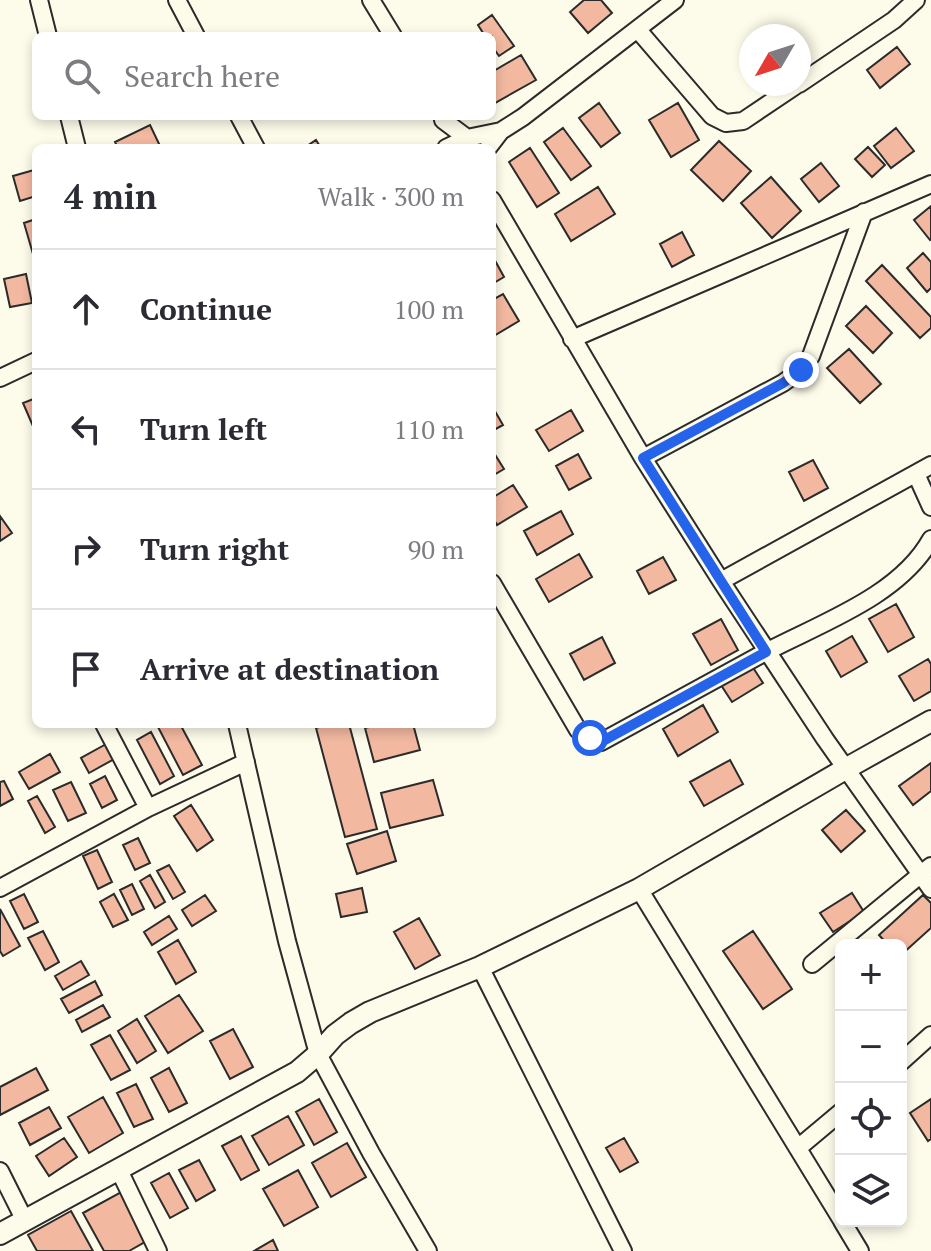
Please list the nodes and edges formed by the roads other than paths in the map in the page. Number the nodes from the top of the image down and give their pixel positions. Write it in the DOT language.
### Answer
graph roads {
  1 [pos="39,0"];
  2 [pos="177,0"];
  3 [pos="371,0"];
  4 [pos="675,0"];
  5 [pos="916,0"];
  6 [pos="638,30"];
  7 [pos="47,32"];
  8 [pos="194,32"];
  9 [pos="391,32"];
  10 [pos="811,76"];
  11 [pos="781,96"];
  12 [pos="70,120"];
  13 [pos="241,120"];
  14 [pos="441,120"];
  15 [pos="443,120"];
  16 [pos="501,131"];
  17 [pos="470,143"];
  18 [pos="76,144"];
  19 [pos="254,144"];
  20 [pos="446,144"];
  21 [pos="491,144"];
  22 [pos="930,186"];
  23 [pos="496,207"];
  24 [pos="864,212"];
  25 [pos="572,339"];
  26 [pos="32,363"];
  27 [pos="0,378"];
  28 [pos="643,458"];
  29 [pos="931,465"];
  30 [pos="916,474"];
  31 [pos="931,507"];
  32 [pos="931,539"];
  33 [pos="721,581"];
  34 [pos="496,590"];
  35 [pos="766,652"];
  36 [pos="931,721"];
  37 [pos="106,728"];
  38 [pos="238,728"];
  39 [pos="246,762"];
  40 [pos="847,768"];
  41 [pos="148,808"];
  42 [pos="926,870"];
  43 [pos="0,888"];
  44 [pos="639,889"];
  45 [pos="931,889"];
  46 [pos="812,964"];
  47 [pos="480,967"];
  48 [pos="931,1035"];
  49 [pos="318,1054"];
  50 [pos="907,1057"];
  51 [pos="835,1117"];
  52 [pos="798,1148"];
  53 [pos="118,1168"];
  54 [pos="0,1171"];
  55 [pos="835,1209"];
  56 [pos="25,1221"];
  57 [pos="846,1227"];
  58 [pos="0,1234"];
  59 [pos="158,1251"];
  60 [pos="428,1251"];
  61 [pos="623,1251"];
  62 [pos="860,1251"];
  1 -- 7 [label="street"];
  2 -- 8 [label="street"];
  3 -- 9 [label="street"];
  4 -- 6 [label="street"];
  5 -- 10 [label="street"];
  6 -- 11 [label="street"];
  6 -- 16 [label="street"];
  12 -- 18 [label="street"];
  13 -- 19 [label="street"];
  14 -- 20 [label="street"];
  15 -- 17 [label="street"];
  16 -- 17 [label="street"];
  16 -- 21 [label="street"];
  22 -- 24 [label="street"];
  23 -- 25 [label="street"];
  24 -- 25 [label="street"];
  24 -- 28 [label="street"];
  25 -- 28 [label="street"];
  26 -- 27 [label="street"];
  28 -- 33 [label="street"];
  29 -- 30 [label="street"];
  30 -- 31 [label="street"];
  30 -- 33 [label="street"];
  32 -- 35 [label="street"];
  33 -- 35 [label="street"];
  34 -- 35 [label="street"];
  35 -- 40 [label="street"];
  36 -- 40 [label="main road"];
  37 -- 41 [label="street"];
  38 -- 39 [label="street"];
  39 -- 41 [label="street"];
  39 -- 49 [label="street"];
  40 -- 42 [label="street"];
  40 -- 44 [label="main road"];
  41 -- 43 [label="street"];
  42 -- 45 [label="street"];
  42 -- 46 [label="street"];
  44 -- 47 [label="main road"];
  44 -- 52 [label="street"];
  47 -- 49 [label="main road"];
  47 -- 61 [label="street"];
  48 -- 50 [label="street"];
  49 -- 53 [label="main road"];
  49 -- 60 [label="street"];
  51 -- 52 [label="street"];
  52 -- 55 [label="street"];
  53 -- 56 [label="main road"];
  53 -- 59 [label="street"];
  54 -- 56 [label="street"];
  56 -- 58 [label="main road"];
  57 -- 62 [label="street"];
}
